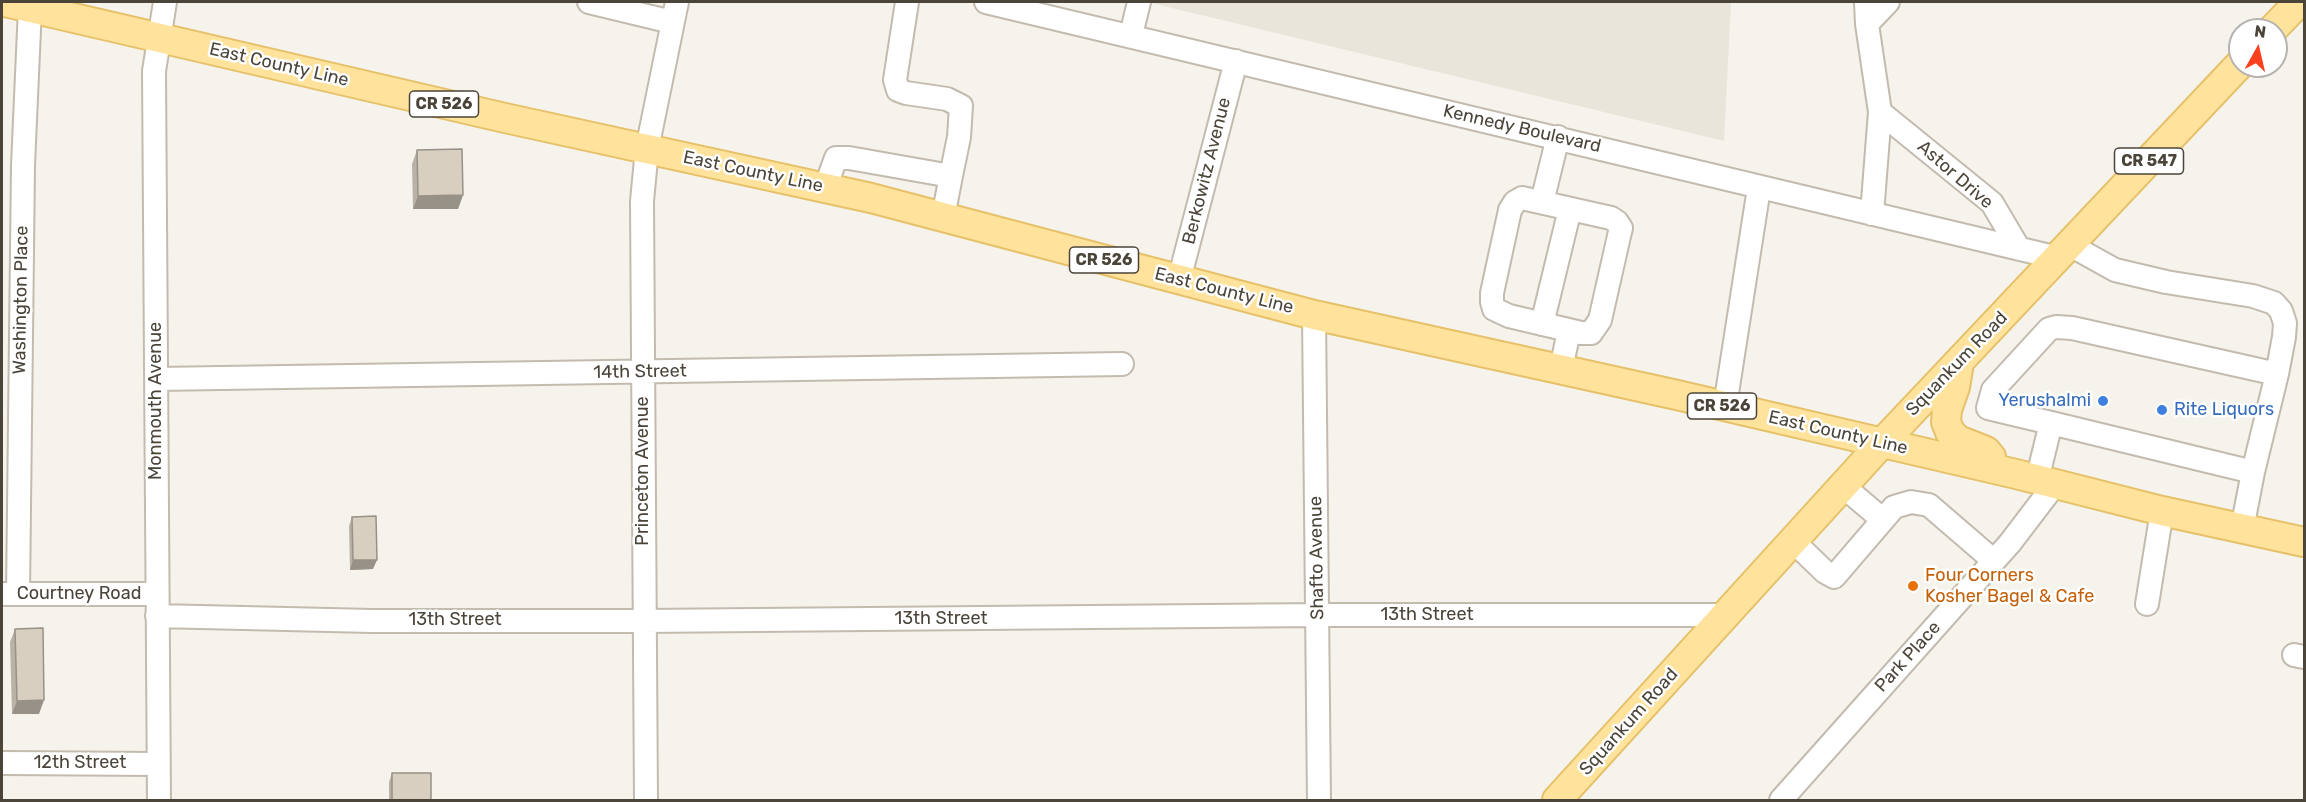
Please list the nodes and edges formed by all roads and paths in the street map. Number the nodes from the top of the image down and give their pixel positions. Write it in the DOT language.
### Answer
graph roads {
  1 [pos="165,2"];
  2 [pos="589,2"];
  3 [pos="907,2"];
  4 [pos="986,2"];
  5 [pos="1139,2"];
  6 [pos="1888,2"];
  7 [pos="2296,3"];
  8 [pos="18,4"];
  9 [pos="675,12"];
  10 [pos="1866,13"];
  11 [pos="2283,18"];
  12 [pos="1131,35"];
  13 [pos="159,37"];
  14 [pos="1236,61"];
  15 [pos="2228,77"];
  16 [pos="1880,112"];
  17 [pos="1558,137"];
  18 [pos="646,149"];
  19 [pos="12,165"];
  20 [pos="903,168"];
  21 [pos="951,176"];
  22 [pos="825,188"];
  23 [pos="1759,188"];
  24 [pos="1542,202"];
  25 [pos="896,205"];
  26 [pos="1570,209"];
  27 [pos="1872,214"];
  28 [pos="943,217"];
  29 [pos="2018,247"];
  30 [pos="2064,251"];
  31 [pos="1179,280"];
  32 [pos="1314,315"];
  33 [pos="1542,324"];
  34 [pos="1569,331"];
  35 [pos="1959,363"];
  36 [pos="1122,364"];
  37 [pos="1561,369"];
  38 [pos="643,372"];
  39 [pos="2277,374"];
  40 [pos="10,378"];
  41 [pos="157,379"];
  42 [pos="1725,406"];
  43 [pos="2051,423"];
  44 [pos="1882,443"];
  45 [pos="2003,471"];
  46 [pos="2253,472"];
  47 [pos="2046,482"];
  48 [pos="1843,486"];
  49 [pos="2162,511"];
  50 [pos="1883,520"];
  51 [pos="2242,529"];
  52 [pos="1793,541"];
  53 [pos="2304,542"];
  54 [pos="1994,561"];
  55 [pos="10,594"];
  56 [pos="2147,604"];
  57 [pos="157,605"];
  58 [pos="1318,615"];
  59 [pos="1726,615"];
  60 [pos="644,621"];
  61 [pos="2,763"];
  62 [pos="158,764"];
  63 [pos="159,801"];
  64 [pos="646,801"];
  65 [pos="1319,801"];
  66 [pos="1557,801"];
  67 [pos="1781,801"];
  1 -- 13 [label="street, Monmouth Avenue"];
  2 -- 9 [label="street"];
  3 -- 21 [label="street"];
  4 -- 12 [label="street, Kennedy Boulevard"];
  5 -- 12 [label="street"];
  6 -- 10 [label="street"];
  7 -- 11 [label="main road"];
  8 -- 13 [label="main road, East County Line / CR 526"];
  8 -- 19 [label="street, Washington Place"];
  9 -- 18 [label="street, Princeton Avenue"];
  10 -- 16 [label="street"];
  12 -- 14 [label="street, Kennedy Boulevard"];
  13 -- 18 [label="main road, East County Line / CR 526"];
  13 -- 41 [label="street, Monmouth Avenue"];
  14 -- 17 [label="street, Kennedy Boulevard"];
  14 -- 31 [label="street, Berkowitz Avenue"];
  15 -- 30 [label="main road, Squankum Road / CR 547"];
  16 -- 27 [label="street"];
  16 -- 29 [label="street, Astor Drive"];
  17 -- 23 [label="street, Kennedy Boulevard"];
  17 -- 24 [label="street"];
  18 -- 22 [label="main road, East County Line / CR 526"];
  18 -- 38 [label="street, Princeton Avenue"];
  19 -- 40 [label="street, Washington Place"];
  20 -- 21 [label="street"];
  20 -- 22 [label="street"];
  20 -- 25 [label="street"];
  21 -- 28 [label="street"];
  22 -- 25 [label="main road, East County Line / CR 526"];
  23 -- 27 [label="street, Kennedy Boulevard"];
  23 -- 42 [label="street"];
  24 -- 26 [label="street"];
  24 -- 33 [label="street"];
  25 -- 28 [label="main road, East County Line / CR 526"];
  26 -- 33 [label="street"];
  26 -- 34 [label="street"];
  27 -- 29 [label="street, Kennedy Boulevard"];
  28 -- 31 [label="main road, East County Line / CR 526"];
  29 -- 30 [label="street, Kennedy Boulevard"];
  30 -- 35 [label="main road, Squankum Road / CR 547"];
  30 -- 39 [label="street, Kennedy Boulevard"];
  31 -- 32 [label="main road, East County Line / CR 526"];
  32 -- 37 [label="main road, East County Line / CR 526"];
  32 -- 58 [label="street, Shafto Avenue"];
  33 -- 34 [label="street"];
  34 -- 37 [label="street"];
  35 -- 44 [label="main road, Squankum Road / CR 547"];
  35 -- 45 [label="main road"];
  36 -- 38 [label="street, 14th Street"];
  37 -- 42 [label="main road, East County Line / CR 526"];
  38 -- 41 [label="street, 14th Street"];
  38 -- 60 [label="street, Princeton Avenue"];
  39 -- 43 [label="street"];
  39 -- 46 [label="street, Kennedy Boulevard"];
  40 -- 55 [label="street, Washington Place"];
  41 -- 57 [label="street, Monmouth Avenue"];
  42 -- 44 [label="main road, East County Line / CR 526"];
  43 -- 46 [label="street"];
  43 -- 47 [label="street"];
  44 -- 45 [label="main road, East County Line / CR 526"];
  44 -- 48 [label="main road, Squankum Road / CR 547"];
  45 -- 47 [label="main road, East County Line / CR 526"];
  46 -- 51 [label="street, Kennedy Boulevard"];
  47 -- 49 [label="main road, East County Line / CR 526"];
  47 -- 54 [label="street, Park Place"];
  48 -- 50 [label="street"];
  48 -- 52 [label="main road, Squankum Road / CR 547"];
  49 -- 51 [label="main road, East County Line / CR 526"];
  49 -- 56 [label="street"];
  50 -- 52 [label="street"];
  50 -- 54 [label="street"];
  51 -- 53 [label="main road, East County Line / CR 526"];
  52 -- 59 [label="main road, Squankum Road / CR 547"];
  54 -- 67 [label="street, Park Place"];
  55 -- 57 [label="street, Courtney Road"];
  57 -- 60 [label="street, 13th Street"];
  57 -- 62 [label="street, Monmouth Avenue"];
  58 -- 59 [label="street, 13th Street"];
  58 -- 60 [label="street, 13th Street"];
  58 -- 65 [label="street, Shafto Avenue"];
  59 -- 66 [label="main road, Squankum Road / CR 547"];
  60 -- 64 [label="street, Princeton Avenue"];
  61 -- 62 [label="street, 12th Street"];
  62 -- 63 [label="street, Monmouth Avenue"];
}
